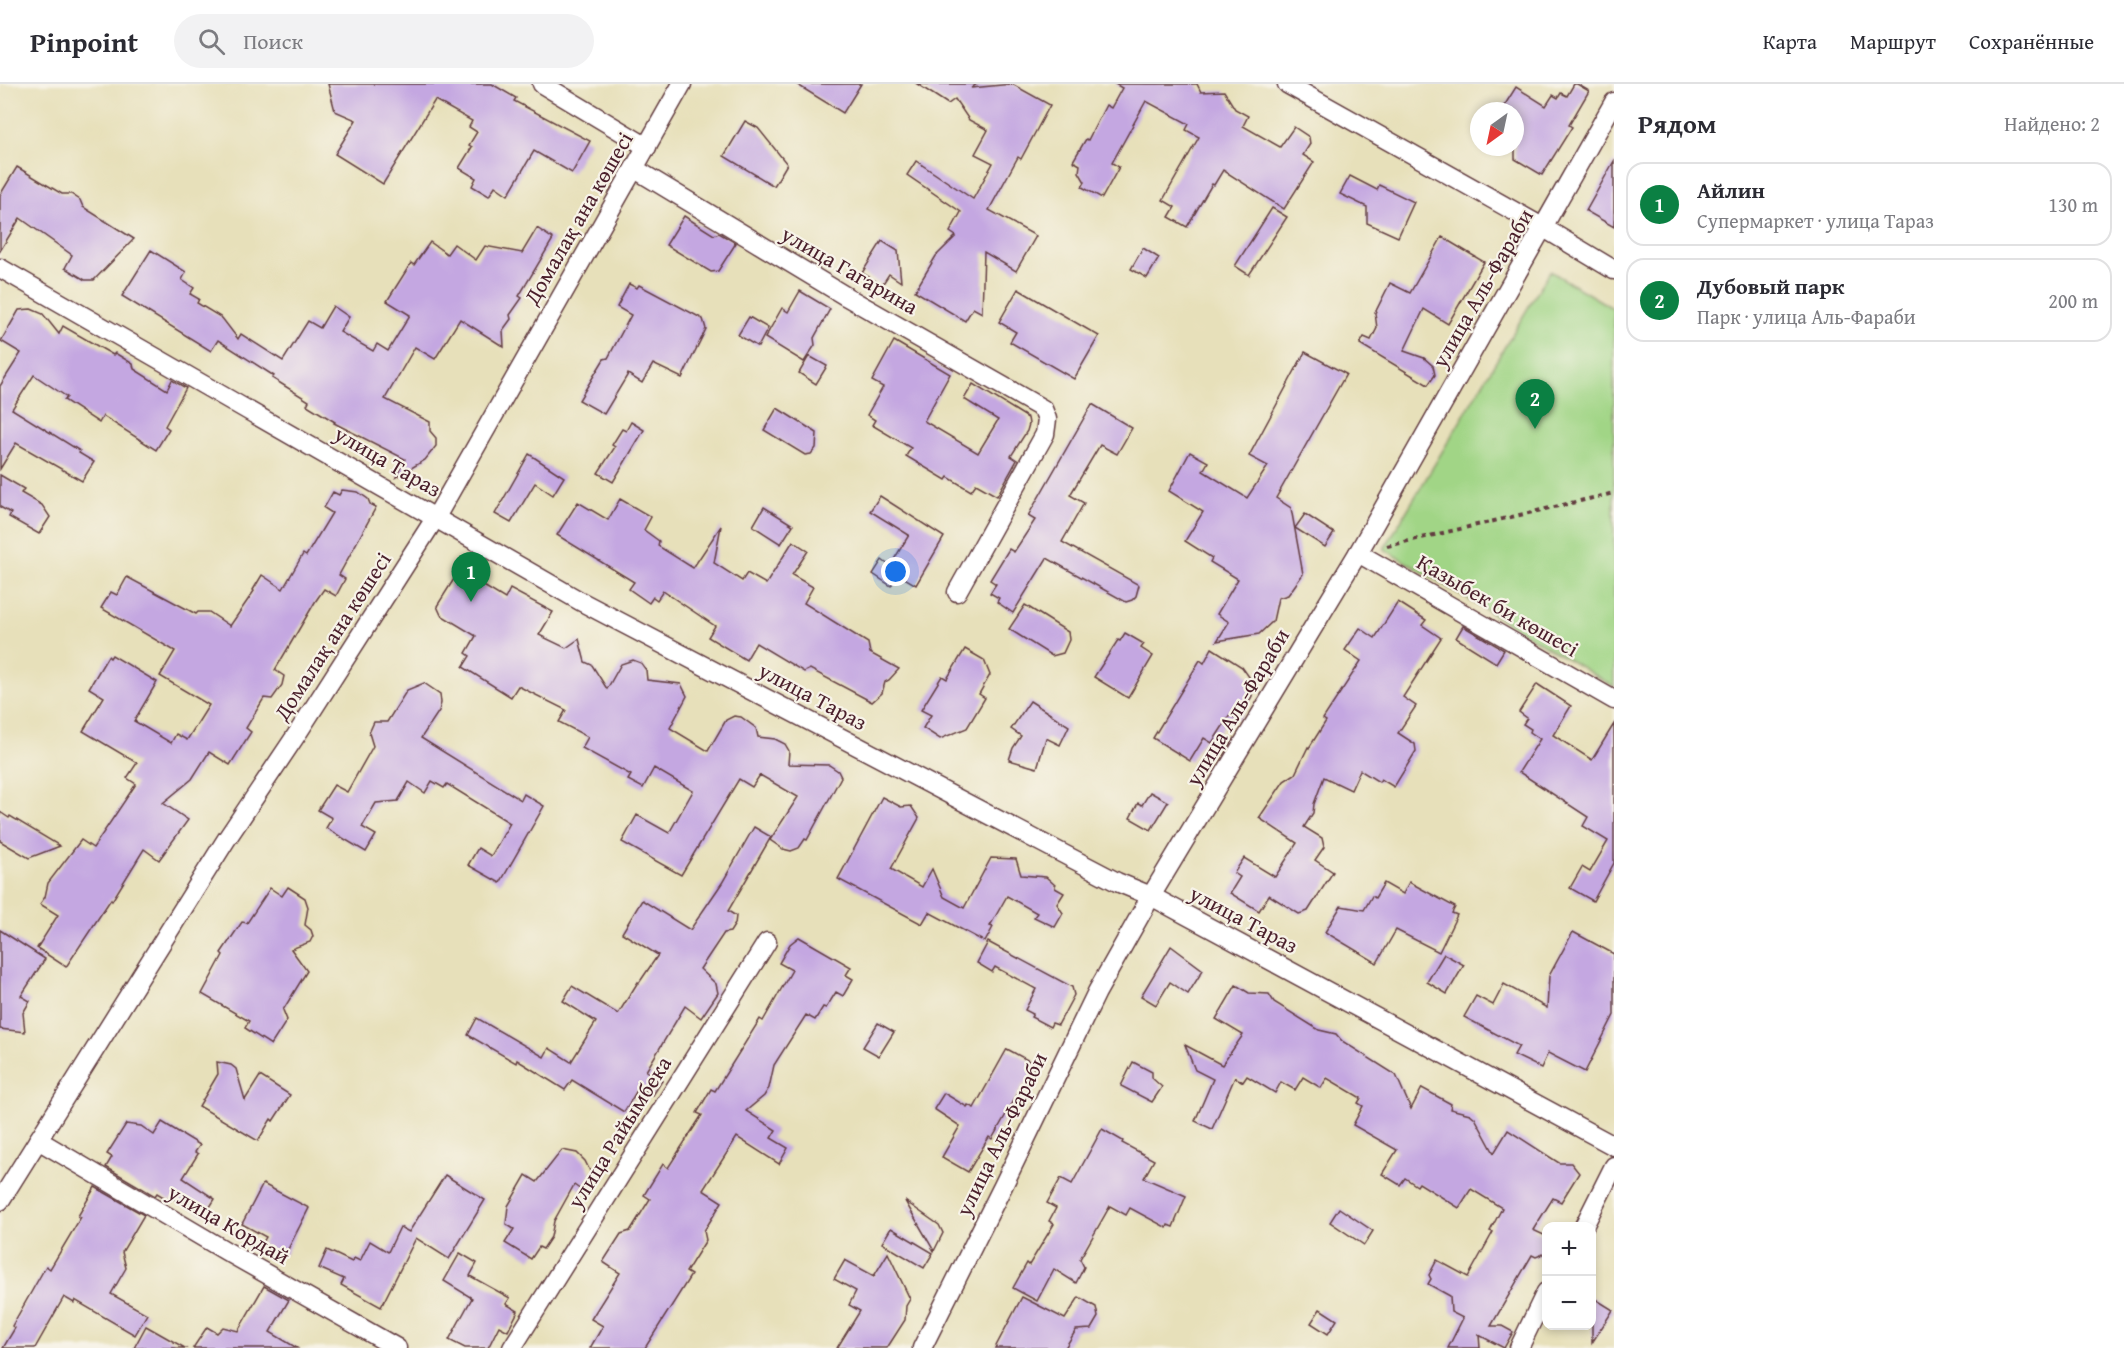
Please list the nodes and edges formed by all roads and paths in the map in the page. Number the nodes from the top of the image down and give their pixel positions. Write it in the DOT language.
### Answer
graph roads {
  1 [pos="542,84"];
  2 [pos="682,84"];
  3 [pos="1287,84"];
  4 [pos="1614,102"];
  5 [pos="647,147"];
  6 [pos="635,169"];
  7 [pos="1544,228"];
  8 [pos="0,268"];
  9 [pos="1614,270"];
  10 [pos="1614,493"];
  11 [pos="436,517"];
  12 [pos="1358,553"];
  13 [pos="957,592"];
  14 [pos="1614,700"];
  15 [pos="1151,896"];
  16 [pos="767,942"];
  17 [pos="38,1140"];
  18 [pos="1614,1146"];
  19 [pos="1614,1166"];
  20 [pos="0,1201"];
  21 [pos="1586,1222"];
  22 [pos="1542,1300"];
  23 [pos="397,1348"];
  24 [pos="512,1348"];
  25 [pos="922,1348"];
  26 [pos="1519,1348"];
  1 -- 5 [label="street"];
  2 -- 5 [label="street, Домалақ ана көшесі"];
  3 -- 7 [label="street"];
  4 -- 7 [label="street, улица Аль-Фараби"];
  5 -- 6 [label="street, Домалақ ана көшесі"];
  6 -- 11 [label="street, Домалақ ана көшесі"];
  6 -- 13 [label="street, улица Гагарина"];
  7 -- 9 [label="street"];
  7 -- 12 [label="street, улица Аль-Фараби"];
  8 -- 11 [label="street, улица Тараз"];
  10 -- 12 [label="path"];
  11 -- 15 [label="street, улица Тараз"];
  11 -- 17 [label="street, Домалақ ана көшесі"];
  12 -- 14 [label="street, Қазыбек би көшесі"];
  12 -- 15 [label="street, улица Аль-Фараби"];
  15 -- 18 [label="street, улица Тараз"];
  15 -- 25 [label="street, улица Аль-Фараби"];
  16 -- 24 [label="street, улица Райымбека"];
  17 -- 20 [label="street, Домалақ ана көшесі"];
  17 -- 23 [label="street, улица Кордай"];
  19 -- 21 [label="street"];
  22 -- 26 [label="street"];
}
